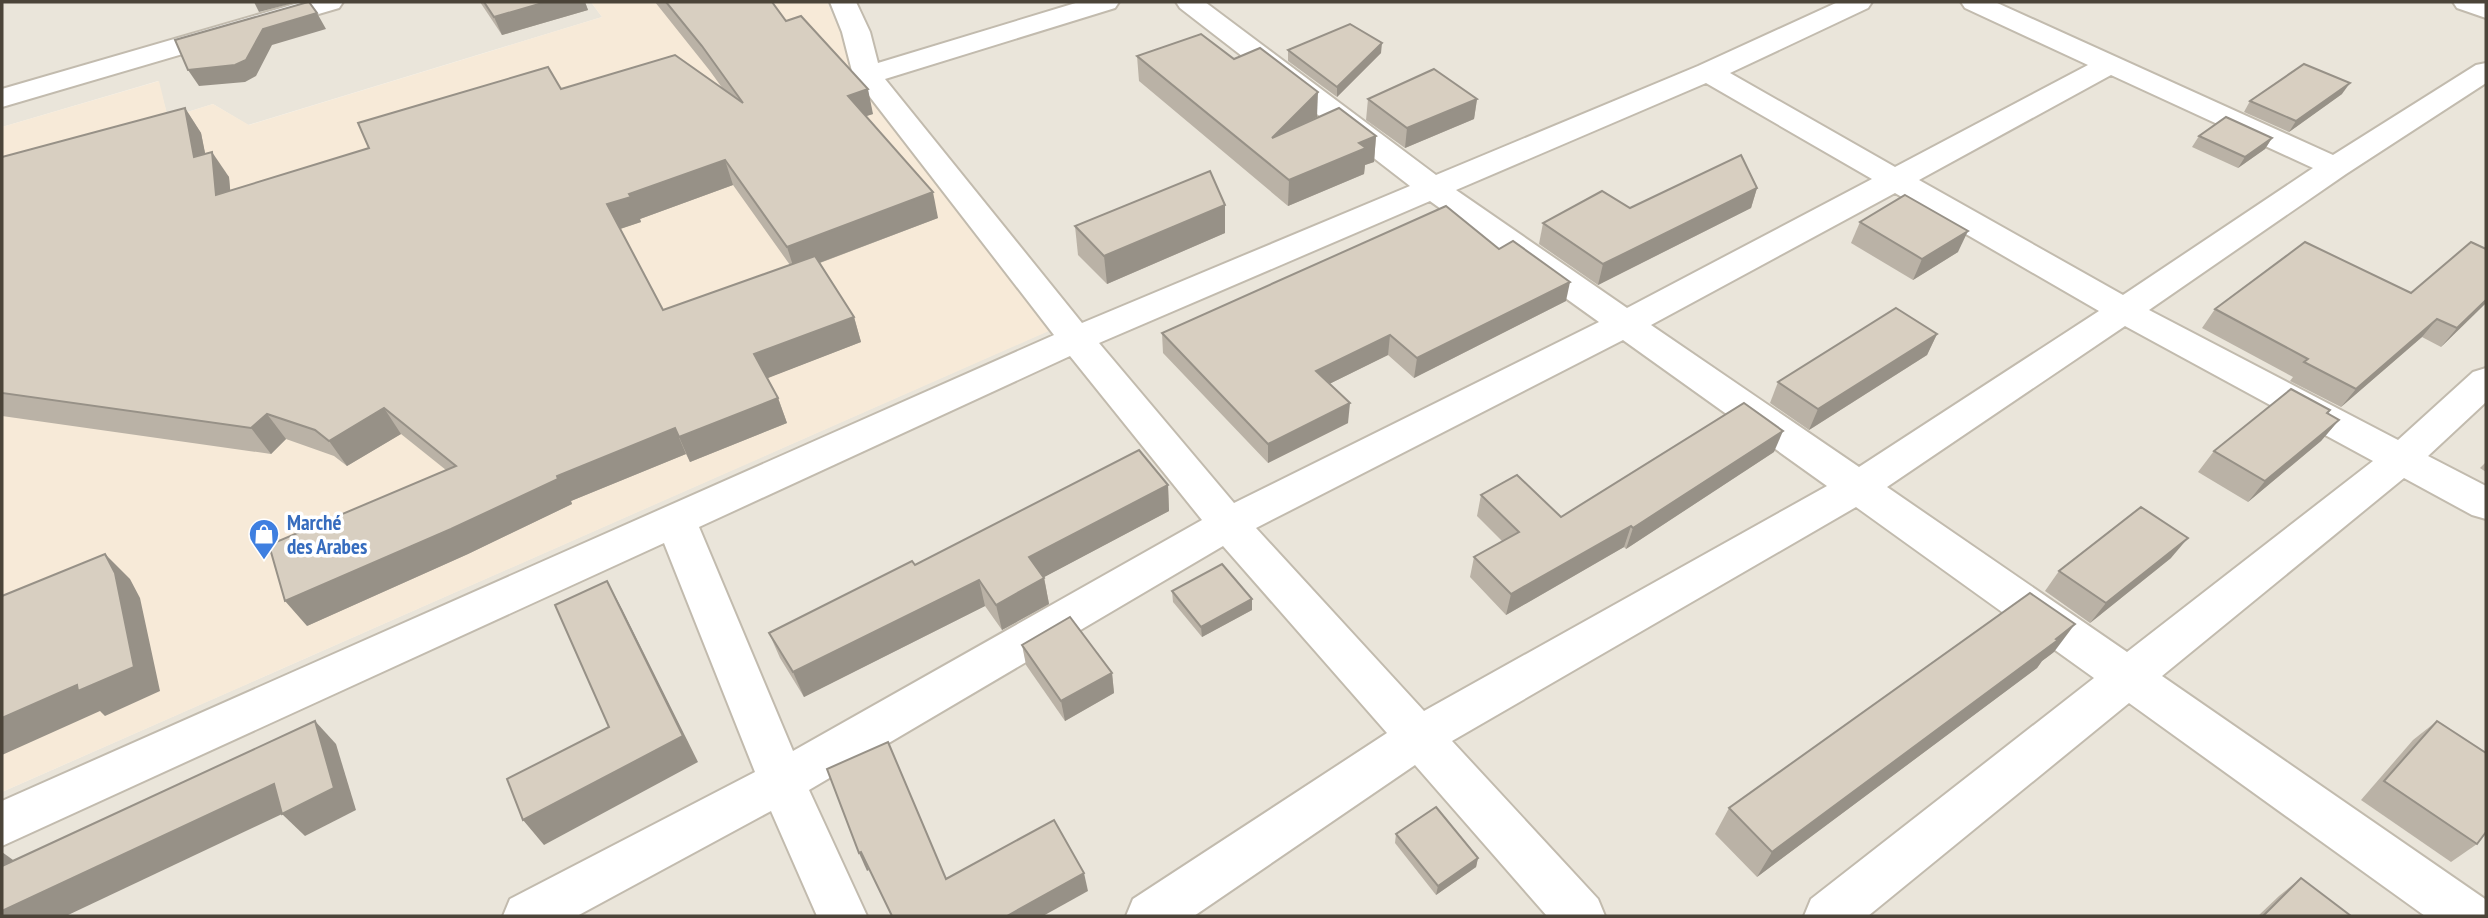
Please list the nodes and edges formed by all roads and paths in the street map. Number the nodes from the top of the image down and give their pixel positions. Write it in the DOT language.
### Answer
graph roads {
  1 [pos="330,2"];
  2 [pos="843,2"];
  3 [pos="1106,2"];
  4 [pos="1189,2"];
  5 [pos="1859,2"];
  6 [pos="1974,2"];
  7 [pos="2466,2"];
  8 [pos="2486,10"];
  9 [pos="2109,65"];
  10 [pos="2486,71"];
  11 [pos="1708,72"];
  12 [pos="867,75"];
  13 [pos="2,98"];
  14 [pos="2335,167"];
  15 [pos="1894,178"];
  16 [pos="1434,189"];
  17 [pos="2124,311"];
  18 [pos="1625,324"];
  19 [pos="1076,339"];
  20 [pos="2486,381"];
  21 [pos="2401,459"];
  22 [pos="1858,487"];
  23 [pos="2486,504"];
  24 [pos="676,522"];
  25 [pos="1228,524"];
  26 [pos="2127,677"];
  27 [pos="1419,737"];
  28 [pos="782,781"];
  29 [pos="2,824"];
  30 [pos="528,916"];
  31 [pos="842,916"];
  32 [pos="1151,916"];
  33 [pos="1580,916"];
  34 [pos="1829,916"];
  35 [pos="2467,916"];
  1 -- 13 [label="street"];
  2 -- 12 [label="street"];
  3 -- 12 [label="street"];
  4 -- 16 [label="street"];
  5 -- 11 [label="street"];
  6 -- 9 [label="street"];
  7 -- 8 [label="street"];
  9 -- 14 [label="street"];
  9 -- 15 [label="street"];
  10 -- 14 [label="street"];
  11 -- 15 [label="street"];
  11 -- 16 [label="street"];
  12 -- 19 [label="street"];
  14 -- 17 [label="street"];
  15 -- 17 [label="street"];
  15 -- 18 [label="street"];
  16 -- 18 [label="street"];
  16 -- 19 [label="street"];
  17 -- 21 [label="street"];
  17 -- 22 [label="street"];
  18 -- 22 [label="street"];
  18 -- 25 [label="street"];
  19 -- 24 [label="street"];
  19 -- 25 [label="street"];
  20 -- 21 [label="street"];
  21 -- 23 [label="street"];
  21 -- 26 [label="street"];
  22 -- 26 [label="street"];
  22 -- 27 [label="street"];
  24 -- 28 [label="street"];
  24 -- 29 [label="street"];
  25 -- 27 [label="street"];
  25 -- 28 [label="street"];
  26 -- 34 [label="street"];
  26 -- 35 [label="street"];
  27 -- 32 [label="street"];
  27 -- 33 [label="street"];
  28 -- 30 [label="street"];
  28 -- 31 [label="street"];
}
